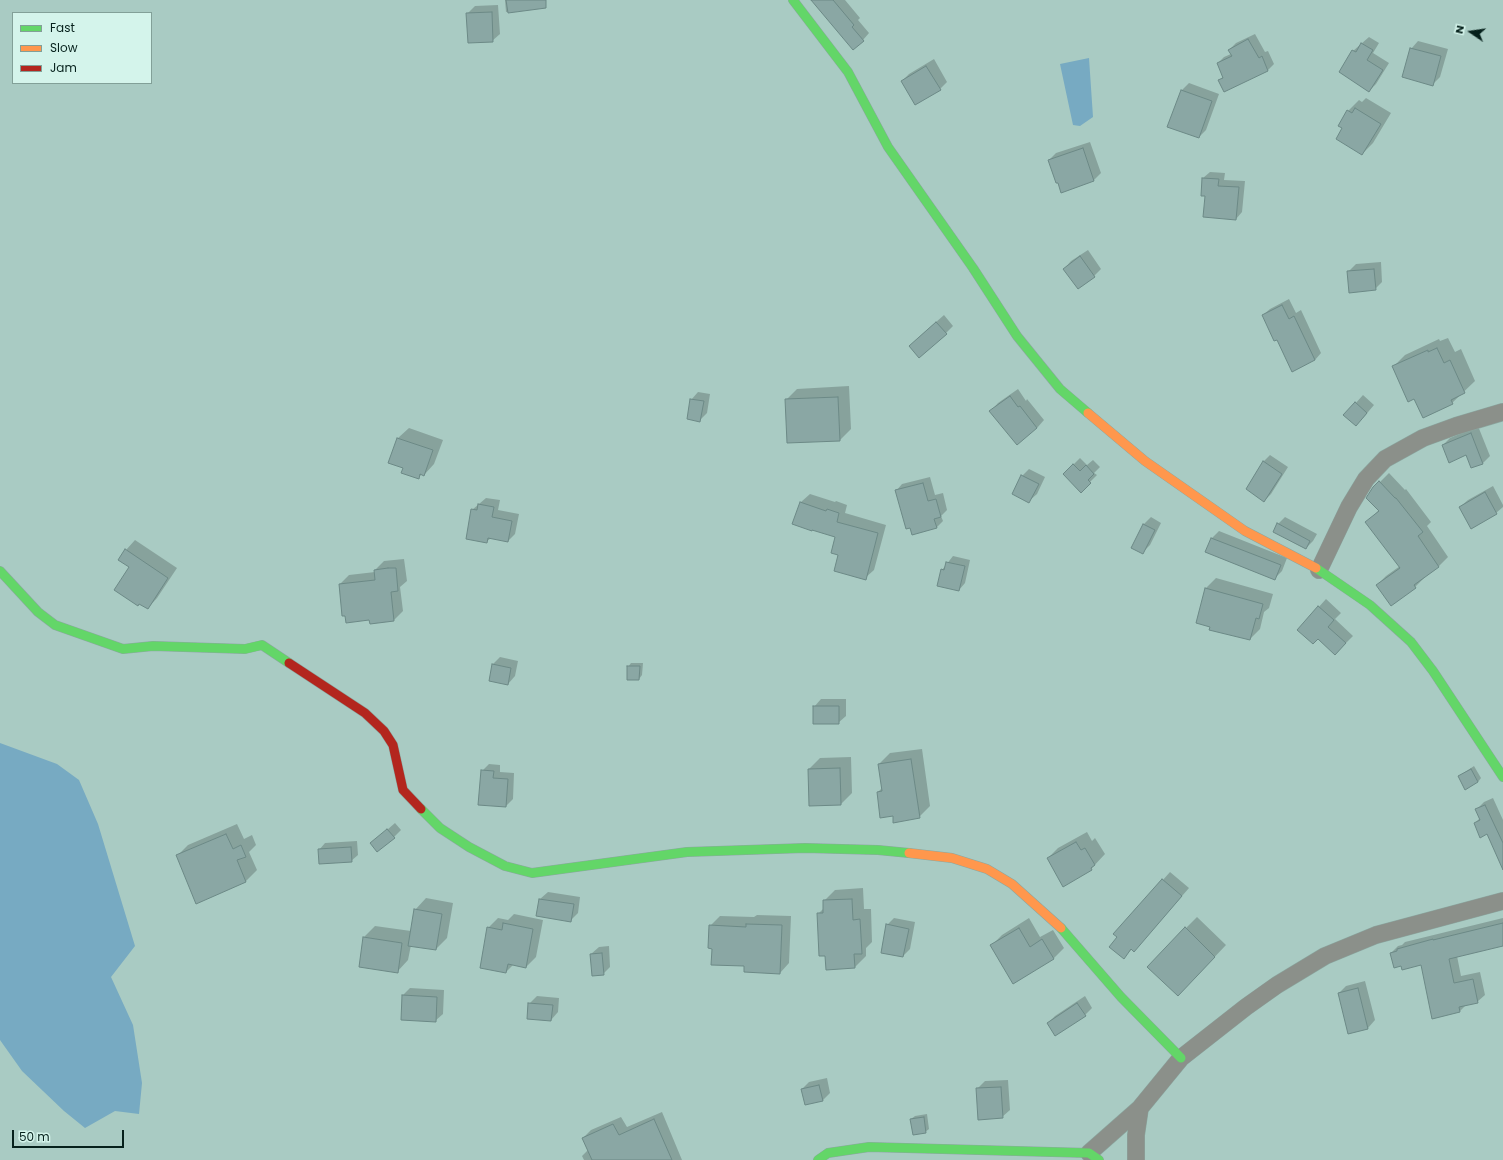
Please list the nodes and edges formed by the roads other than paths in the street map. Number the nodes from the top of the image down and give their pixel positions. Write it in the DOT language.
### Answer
graph roads {
  1 [pos="793,0"];
  2 [pos="1503,412"];
  3 [pos="1319,570"];
  4 [pos="0,571"];
  5 [pos="1503,777"];
  6 [pos="1503,901"];
  7 [pos="1181,1058"];
  8 [pos="1140,1108"];
  9 [pos="1094,1157"];
  10 [pos="824,1158"];
  11 [pos="1136,1160"];
  1 -- 3 [label="street"];
  2 -- 3 [label="street"];
  3 -- 5 [label="street"];
  4 -- 7 [label="street"];
  6 -- 7 [label="street"];
  7 -- 8 [label="street"];
  8 -- 9 [label="street"];
  8 -- 11 [label="street"];
  9 -- 10 [label="street"];
}
